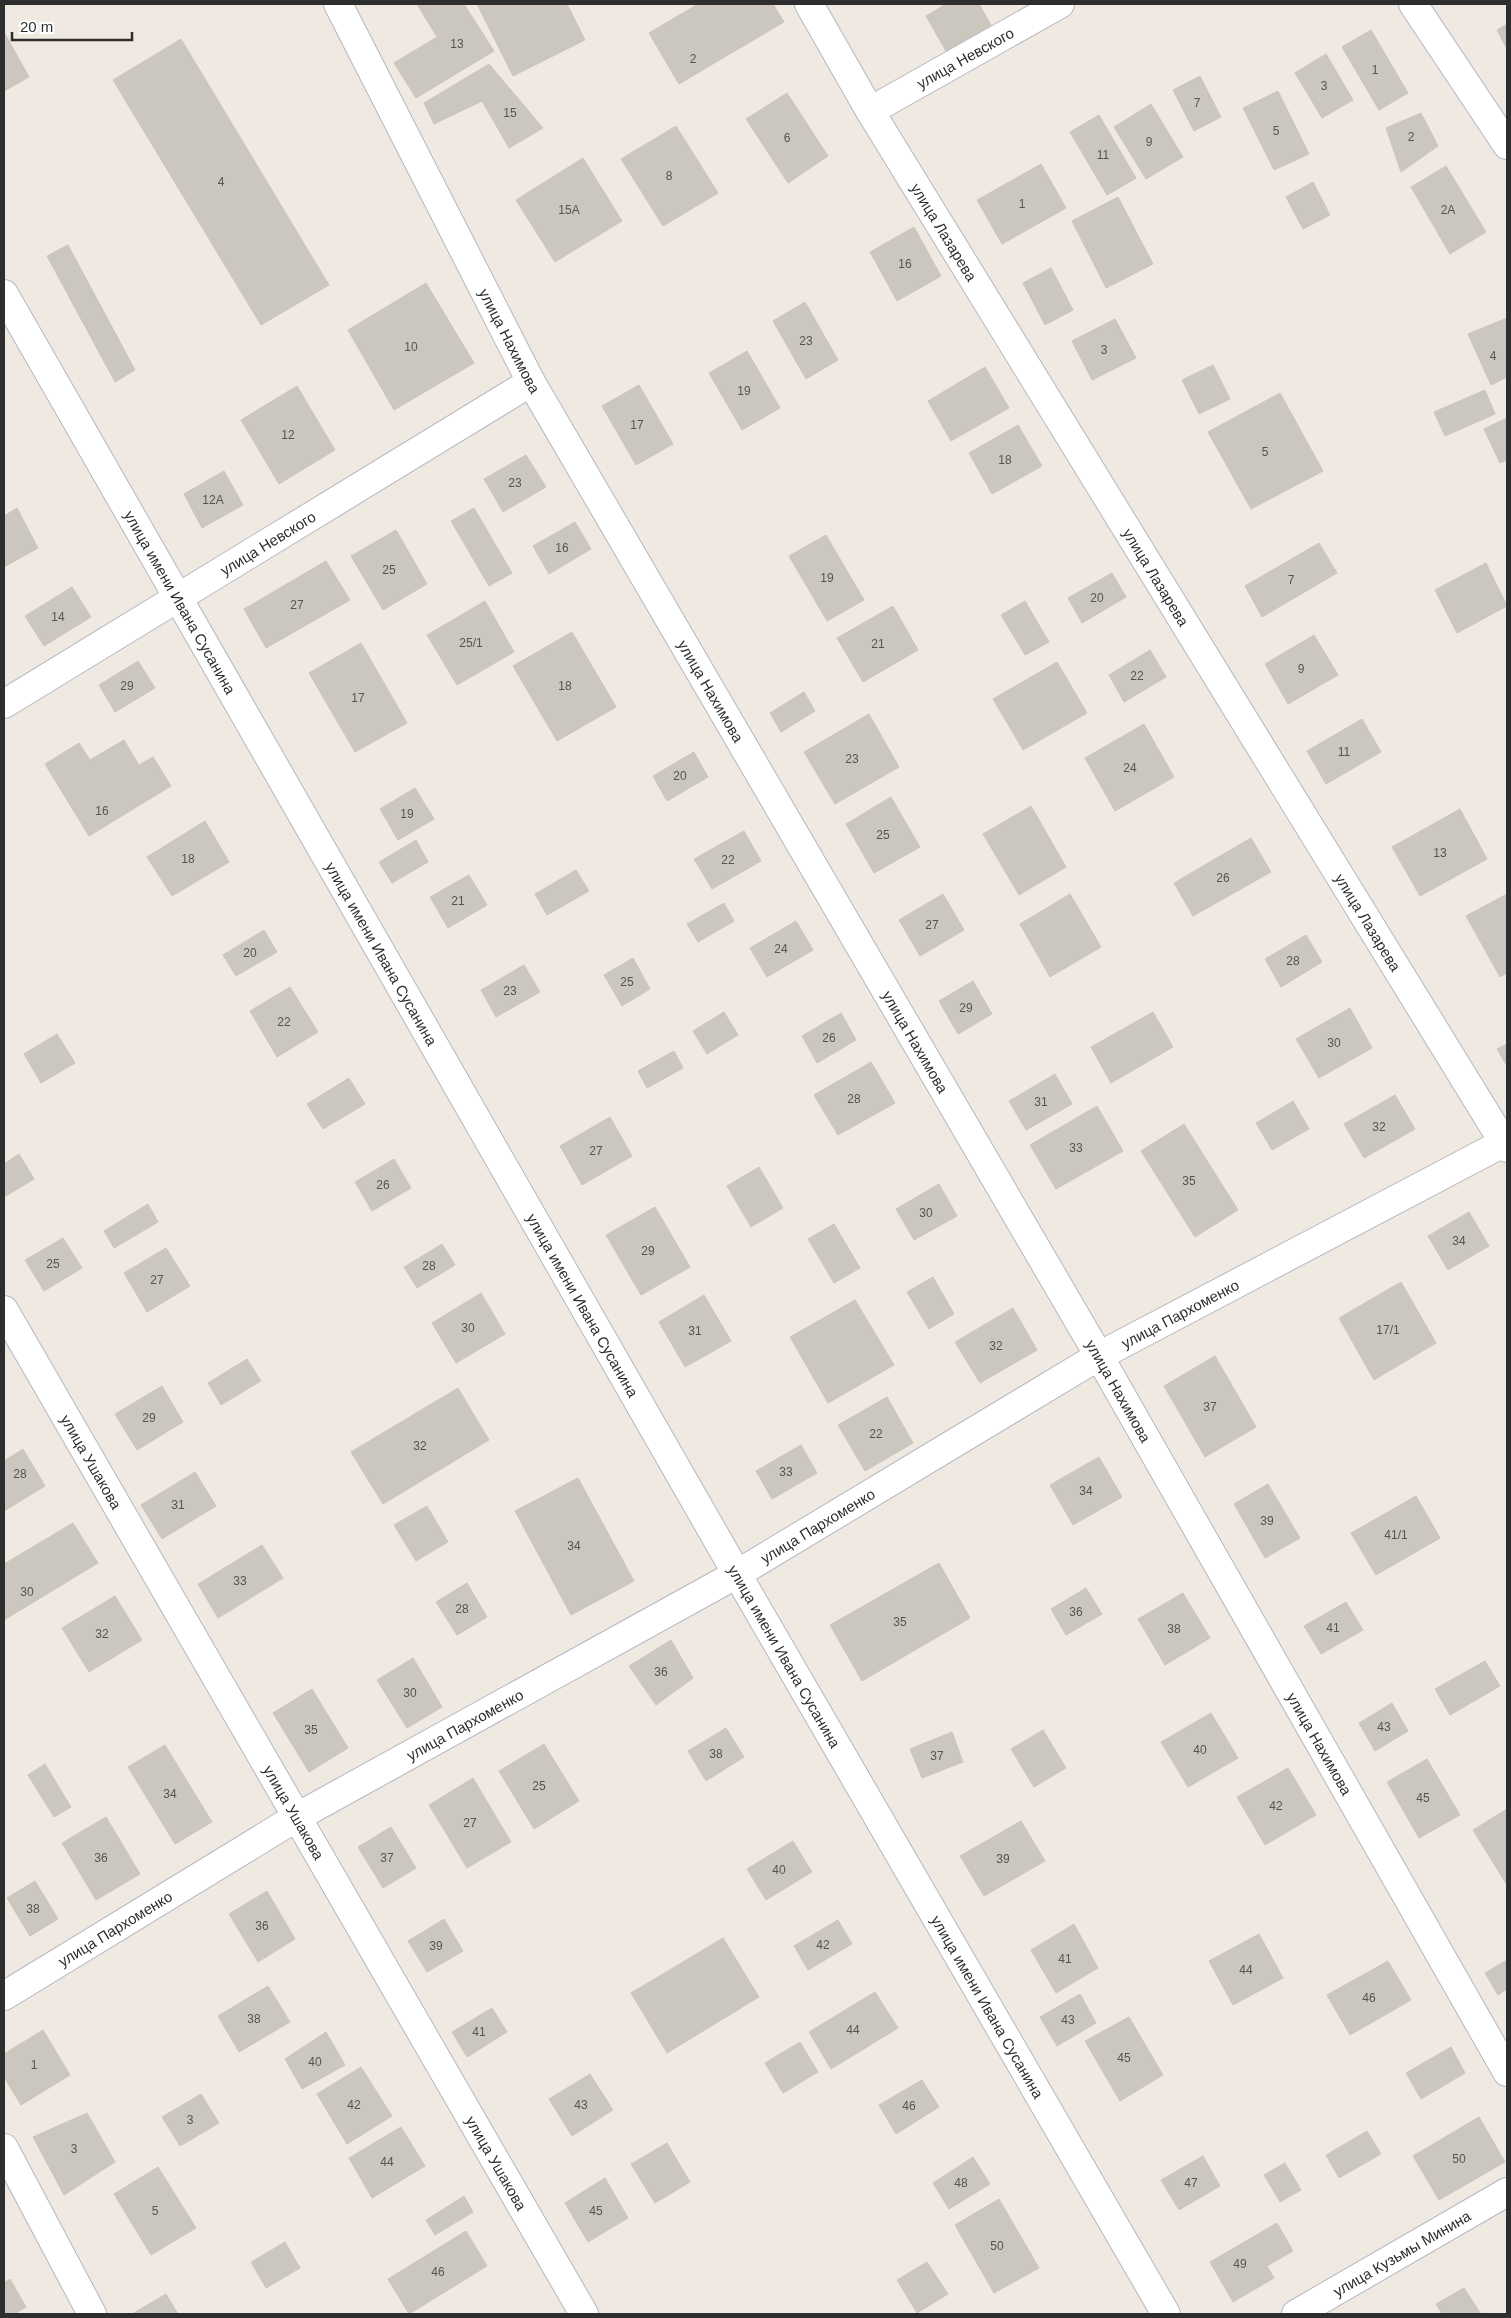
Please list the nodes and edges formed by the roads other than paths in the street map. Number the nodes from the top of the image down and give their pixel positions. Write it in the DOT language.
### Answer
graph roads {
  1 [pos="338,4"];
  2 [pos="809,4"];
  3 [pos="1060,4"];
  4 [pos="1413,4"];
  5 [pos="870,111"];
  6 [pos="1507,145"];
  7 [pos="4,294"];
  8 [pos="531,382"];
  9 [pos="178,600"];
  10 [pos="4,704"];
  11 [pos="1506,1144"];
  12 [pos="4,1310"];
  13 [pos="1099,1356"];
  14 [pos="737,1574"];
  15 [pos="297,1816"];
  16 [pos="4,1996"];
  17 [pos="1507,2072"];
  18 [pos="4,2148"];
  19 [pos="1507,2192"];
  20 [pos="92,2314"];
  21 [pos="584,2314"];
  22 [pos="1166,2314"];
  23 [pos="1296,2314"];
  1 -- 8 [label="street, улица Нахимова"];
  2 -- 5 [label="street, улица Лазарева"];
  3 -- 5 [label="street, улица Невского"];
  4 -- 6 [label="street"];
  5 -- 11 [label="street, улица Лазарева"];
  7 -- 9 [label="street, улица имени Ивана Сусанина"];
  8 -- 9 [label="street, улица Невского"];
  8 -- 13 [label="street, улица Нахимова"];
  9 -- 10 [label="street, улица Невского"];
  9 -- 14 [label="street, улица имени Ивана Сусанина"];
  11 -- 13 [label="street, улица Пархоменко"];
  12 -- 15 [label="street, улица Ушакова"];
  13 -- 14 [label="street, улица Пархоменко"];
  13 -- 17 [label="street, улица Нахимова"];
  14 -- 15 [label="street, улица Пархоменко"];
  14 -- 22 [label="street, улица имени Ивана Сусанина"];
  15 -- 16 [label="street, улица Пархоменко"];
  15 -- 21 [label="street, улица Ушакова"];
  18 -- 20 [label="street"];
  19 -- 23 [label="street, улица Кузьмы Минина"];
}
